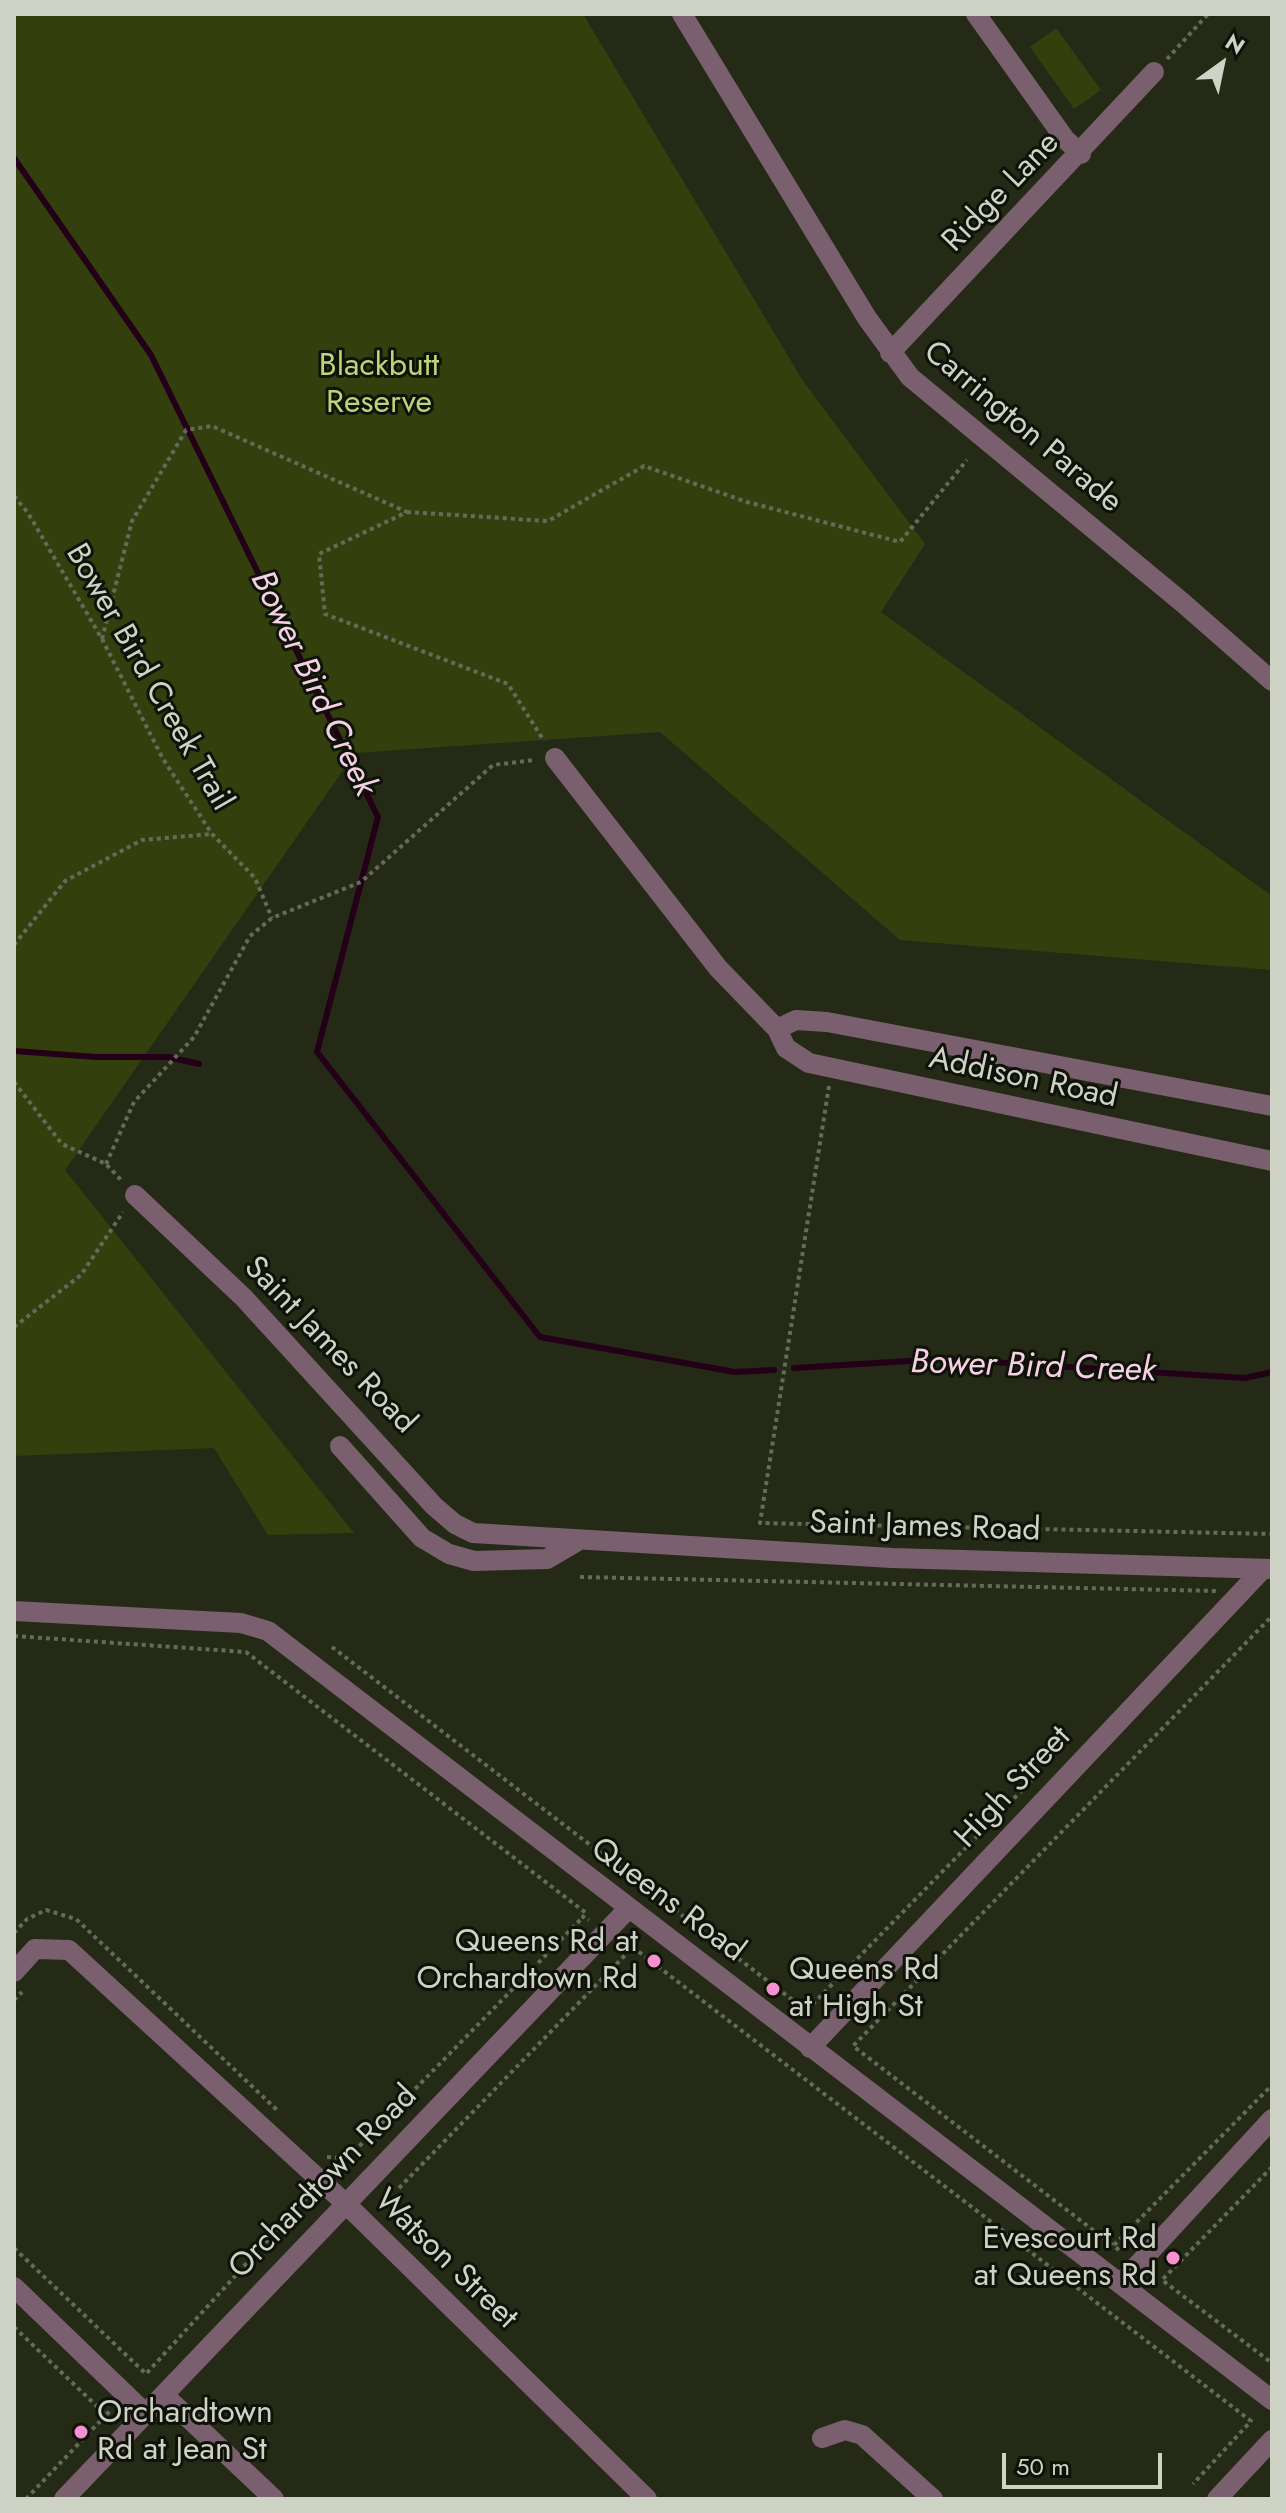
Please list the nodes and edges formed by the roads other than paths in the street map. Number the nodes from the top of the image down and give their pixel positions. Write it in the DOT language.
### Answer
graph roads {
  1 [pos="682,14"];
  2 [pos="976,14"];
  3 [pos="1154,72"];
  4 [pos="1081,154"];
  5 [pos="890,353"];
  6 [pos="1272,681"];
  7 [pos="555,758"];
  8 [pos="777,1029"];
  9 [pos="1272,1106"];
  10 [pos="1272,1161"];
  11 [pos="135,1195"];
  12 [pos="340,1446"];
  13 [pos="576,1542"];
  14 [pos="1267,1569"];
  15 [pos="14,1611"];
  16 [pos="628,1909"];
  17 [pos="14,1972"];
  18 [pos="810,2048"];
  19 [pos="1272,2119"];
  20 [pos="345,2203"];
  21 [pos="1120,2284"];
  22 [pos="14,2287"];
  23 [pos="164,2395"];
  24 [pos="1272,2400"];
  25 [pos="146,2414"];
  26 [pos="822,2438"];
  27 [pos="1272,2440"];
  28 [pos="64,2499"];
  29 [pos="274,2499"];
  30 [pos="647,2499"];
  31 [pos="933,2499"];
  32 [pos="1217,2499"];
  1 -- 5 [label="street, Carrington Parade"];
  2 -- 4 [label="street"];
  3 -- 4 [label="street, Ridge Lane"];
  4 -- 5 [label="street, Ridge Lane"];
  5 -- 6 [label="street, Carrington Parade"];
  7 -- 8 [label="street, Addison Road"];
  8 -- 9 [label="street, Addison Road"];
  8 -- 10 [label="street, Addison Road"];
  11 -- 13 [label="street, Saint James Road"];
  12 -- 13 [label="street, Saint James Road"];
  13 -- 14 [label="street, Saint James Road"];
  14 -- 18 [label="street, High Street"];
  15 -- 16 [label="street, Queens Road"];
  16 -- 18 [label="street, Queens Road"];
  16 -- 20 [label="street, Orchardtown Road"];
  17 -- 20 [label="street, Watson Street"];
  18 -- 21 [label="street, Queens Road"];
  19 -- 21 [label="street"];
  20 -- 23 [label="street, Orchardtown Road"];
  20 -- 30 [label="street, Watson Street"];
  21 -- 24 [label="street, Queens Road"];
  22 -- 25 [label="street"];
  23 -- 25 [label="street, Orchardtown Road"];
  23 -- 29 [label="street"];
  25 -- 28 [label="street, Orchardtown Road"];
  26 -- 31 [label="street"];
  27 -- 32 [label="street"];
}
